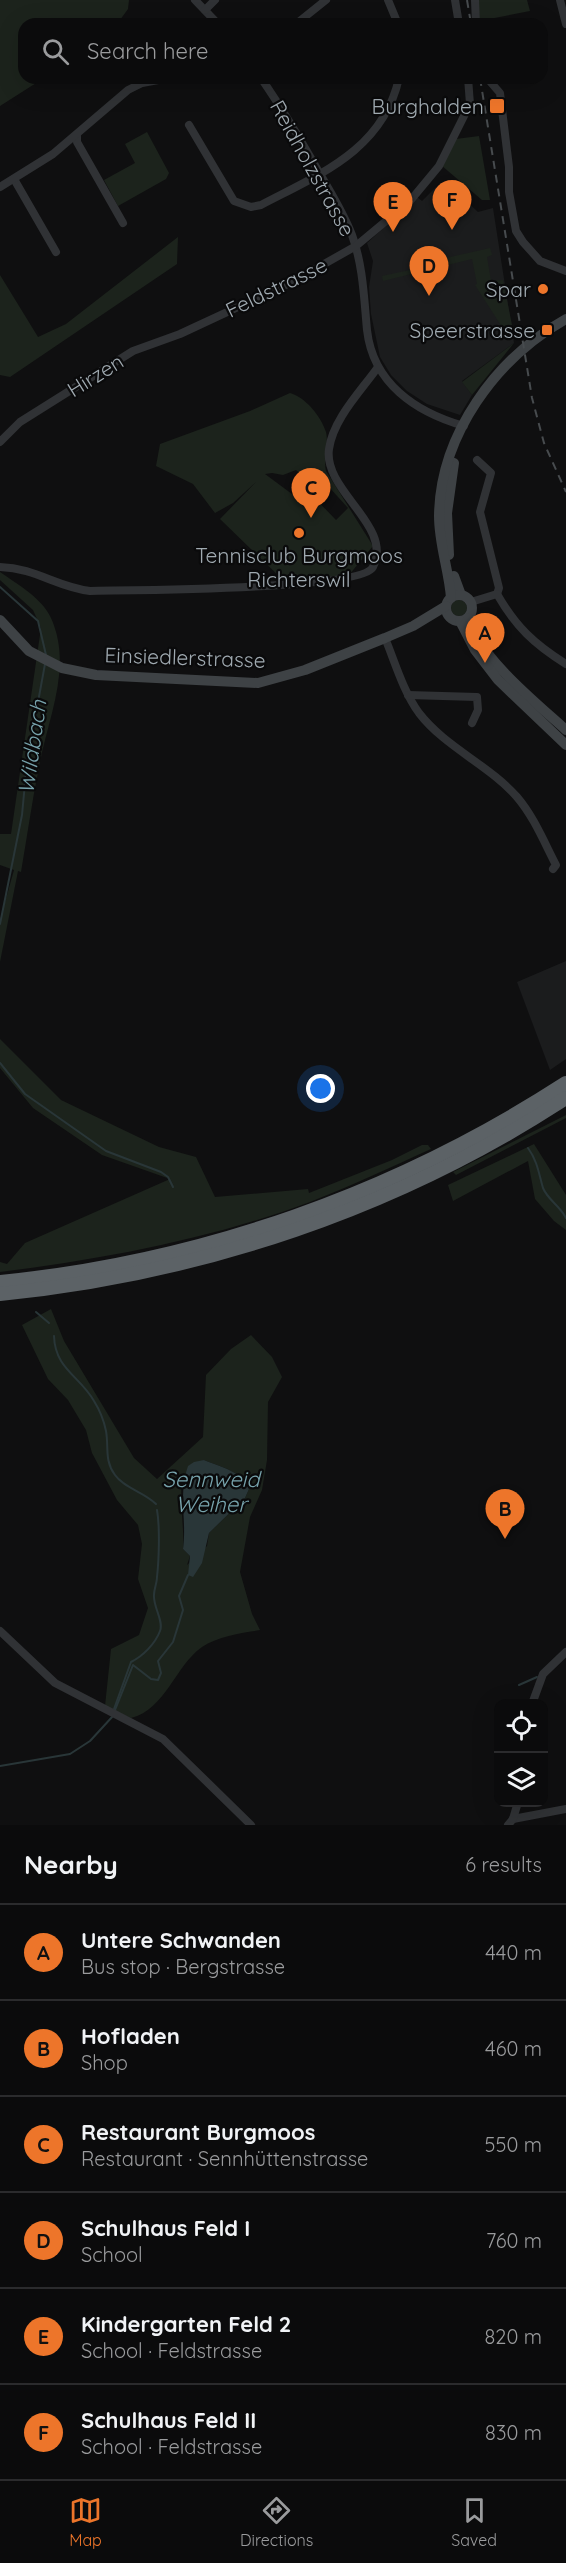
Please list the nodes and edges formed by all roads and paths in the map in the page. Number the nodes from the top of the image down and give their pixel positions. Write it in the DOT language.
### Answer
graph roads {
  1 [pos="195,0"];
  2 [pos="215,0"];
  3 [pos="326,0"];
  4 [pos="388,0"];
  5 [pos="455,0"];
  6 [pos="475,0"];
  7 [pos="560,0"];
  8 [pos="205,10"];
  9 [pos="212,18"];
  10 [pos="304,18"];
  11 [pos="396,18"];
  12 [pos="458,18"];
  13 [pos="476,18"];
  14 [pos="566,24"];
  15 [pos="140,84"];
  16 [pos="265,84"];
  17 [pos="397,84"];
  18 [pos="468,84"];
  19 [pos="492,84"];
  20 [pos="189,125"];
  21 [pos="76,135"];
  22 [pos="320,174"];
  23 [pos="14,179"];
  24 [pos="0,187"];
  25 [pos="123,223"];
  26 [pos="356,246"];
  27 [pos="56,252"];
  28 [pos="566,271"];
  29 [pos="566,319"];
  30 [pos="199,324"];
  31 [pos="378,367"];
  32 [pos="464,426"];
  33 [pos="0,442"];
  34 [pos="477,460"];
  35 [pos="0,567"];
  36 [pos="497,594"];
  37 [pos="453,600"];
  38 [pos="471,602"];
  39 [pos="460,619"];
  40 [pos="0,620"];
  41 [pos="413,626"];
  42 [pos="384,638"];
  43 [pos="566,664"];
  44 [pos="408,695"];
  45 [pos="472,723"];
  46 [pos="566,730"];
  47 [pos="566,745"];
  48 [pos="553,869"];
  49 [pos="566,1083"];
  50 [pos="566,1100"];
  51 [pos="0,1281"];
  52 [pos="0,1294"];
  53 [pos="0,1631"];
  54 [pos="566,1652"];
  55 [pos="534,1699"];
  56 [pos="517,1807"];
  57 [pos="566,1809"];
  58 [pos="511,1822"];
  59 [pos="250,1825"];
  1 -- 8 [label="street"];
  2 -- 8 [label="street"];
  3 -- 10 [label="street"];
  4 -- 11 [label="street"];
  5 -- 12 [label="street"];
  6 -- 13 [label="street"];
  7 -- 14 [label="street"];
  8 -- 9 [label="street"];
  15 -- 21 [label="street"];
  16 -- 22 [label="street, Reidholzstrasse"];
  17 -- 22 [label="street"];
  18 -- 26 [label="street, Feldstrasse"];
  19 -- 28 [label="street"];
  20 -- 22 [label="street"];
  21 -- 23 [label="street"];
  21 -- 25 [label="street"];
  22 -- 26 [label="street, Reidholzstrasse"];
  23 -- 24 [label="street"];
  23 -- 27 [label="street"];
  26 -- 30 [label="street, Feldstrasse"];
  26 -- 31 [label="street, Reidholzstrasse"];
  29 -- 32 [label="main road"];
  30 -- 33 [label="street, Hirzen"];
  31 -- 32 [label="street, Reidholzstrasse"];
  31 -- 35 [label="street"];
  32 -- 37 [label="main road"];
  34 -- 36 [label="street"];
  36 -- 38 [label="street"];
  36 -- 43 [label="street"];
  37 -- 38 [label="main road"];
  37 -- 39 [label="main road"];
  37 -- 41 [label="main road, Einsiedlerstrasse"];
  38 -- 39 [label="main road"];
  39 -- 41 [label="main road, Einsiedlerstrasse"];
  39 -- 46 [label="main road"];
  39 -- 47 [label="main road"];
  40 -- 42 [label="main road, Einsiedlerstrasse"];
  41 -- 42 [label="main road, Einsiedlerstrasse"];
  42 -- 44 [label="street"];
  44 -- 45 [label="street"];
  44 -- 48 [label="street"];
  49 -- 51 [label="highway"];
  50 -- 52 [label="highway"];
  53 -- 59 [label="street"];
  54 -- 55 [label="street"];
  56 -- 58 [label="street"];
  57 -- 58 [label="street"];
}
